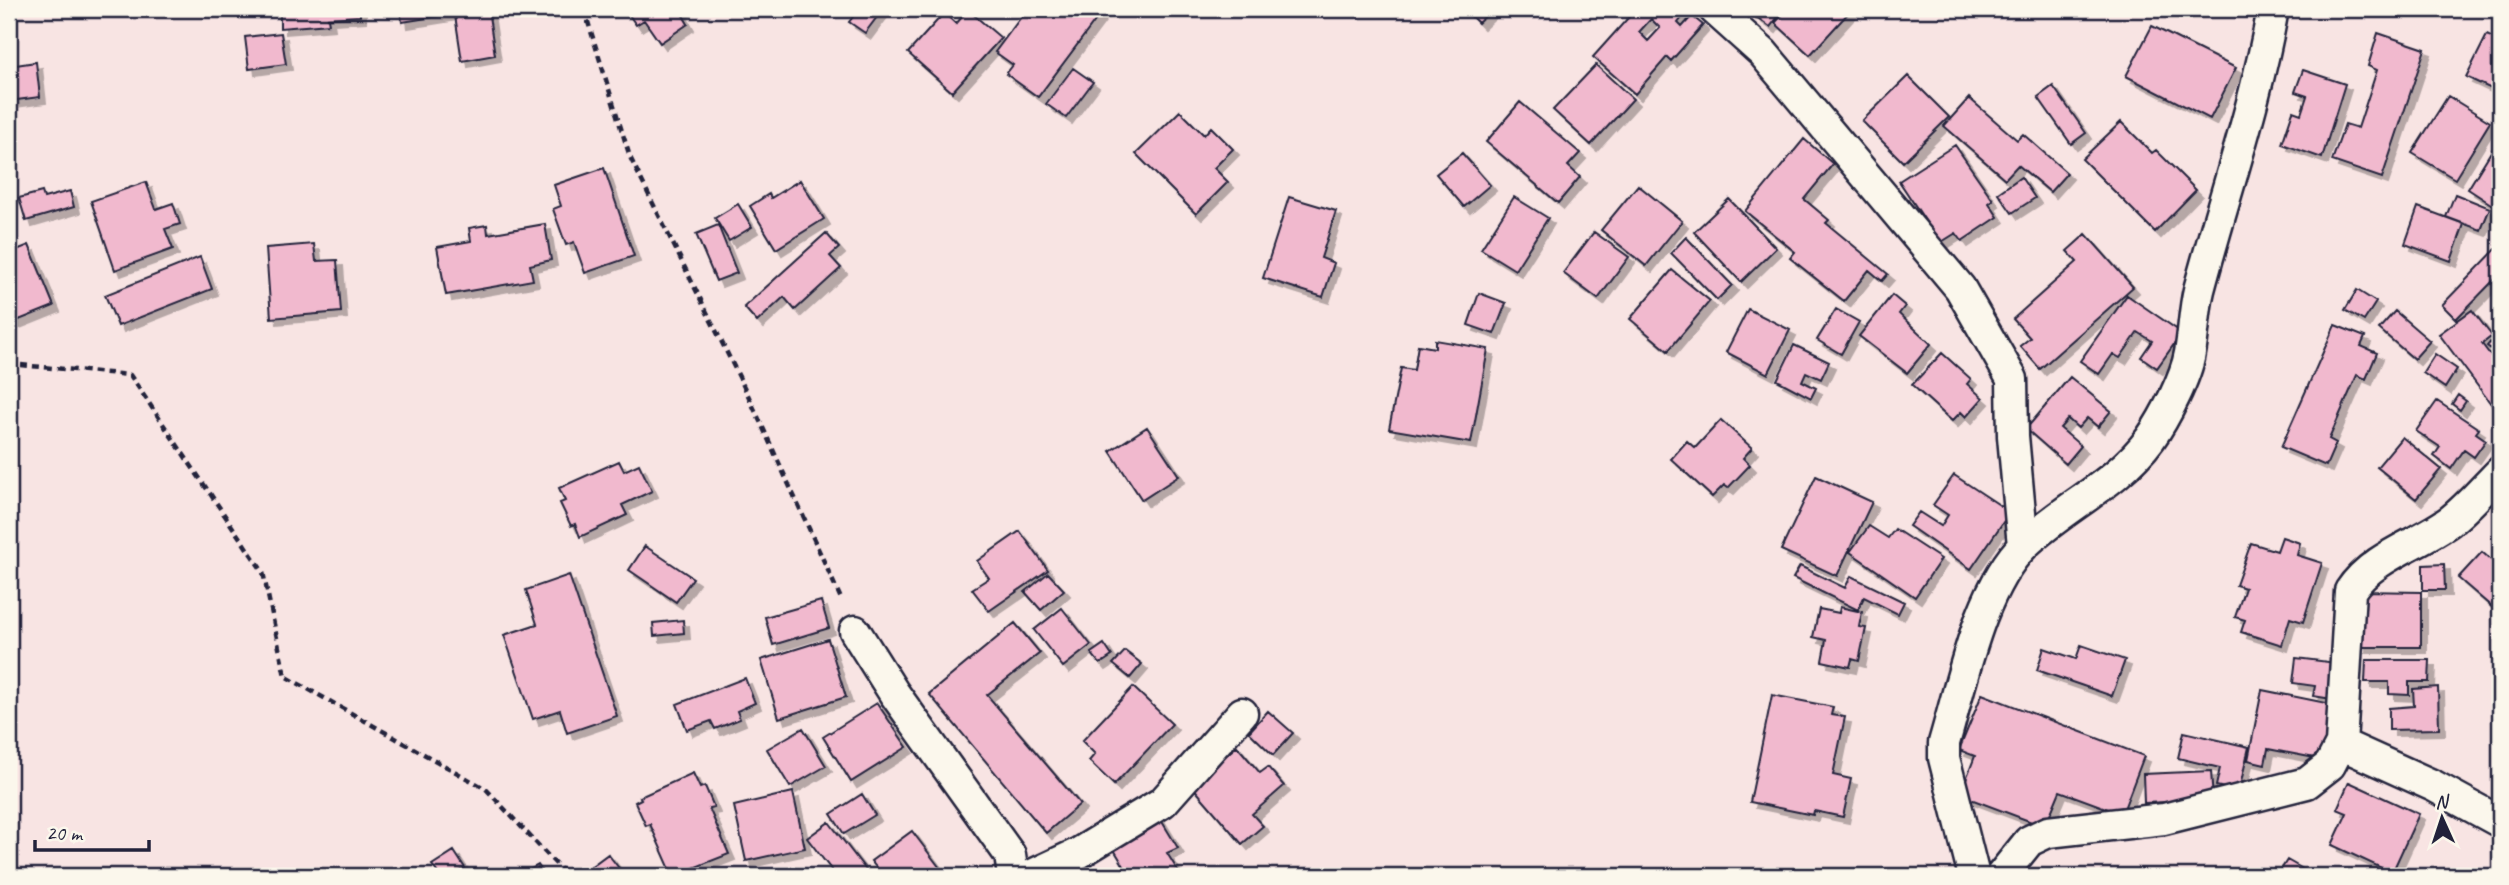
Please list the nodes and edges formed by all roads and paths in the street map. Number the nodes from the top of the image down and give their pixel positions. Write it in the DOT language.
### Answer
graph roads {
  1 [pos="584,9"];
  2 [pos="1714,9"];
  3 [pos="2273,9"];
  4 [pos="9,364"];
  5 [pos="2500,472"];
  6 [pos="2024,546"];
  7 [pos="855,631"];
  8 [pos="1242,713"];
  9 [pos="2341,744"];
  10 [pos="2500,822"];
  11 [pos="567,876"];
  12 [pos="1013,876"];
  13 [pos="1030,876"];
  14 [pos="1974,876"];
  15 [pos="2001,876"];
  1 -- 7 [label="path"];
  2 -- 6 [label="street"];
  3 -- 6 [label="street"];
  4 -- 11 [label="path"];
  5 -- 9 [label="street"];
  6 -- 14 [label="street"];
  7 -- 12 [label="street"];
  8 -- 13 [label="street"];
  9 -- 10 [label="street"];
  9 -- 15 [label="street"];
}
